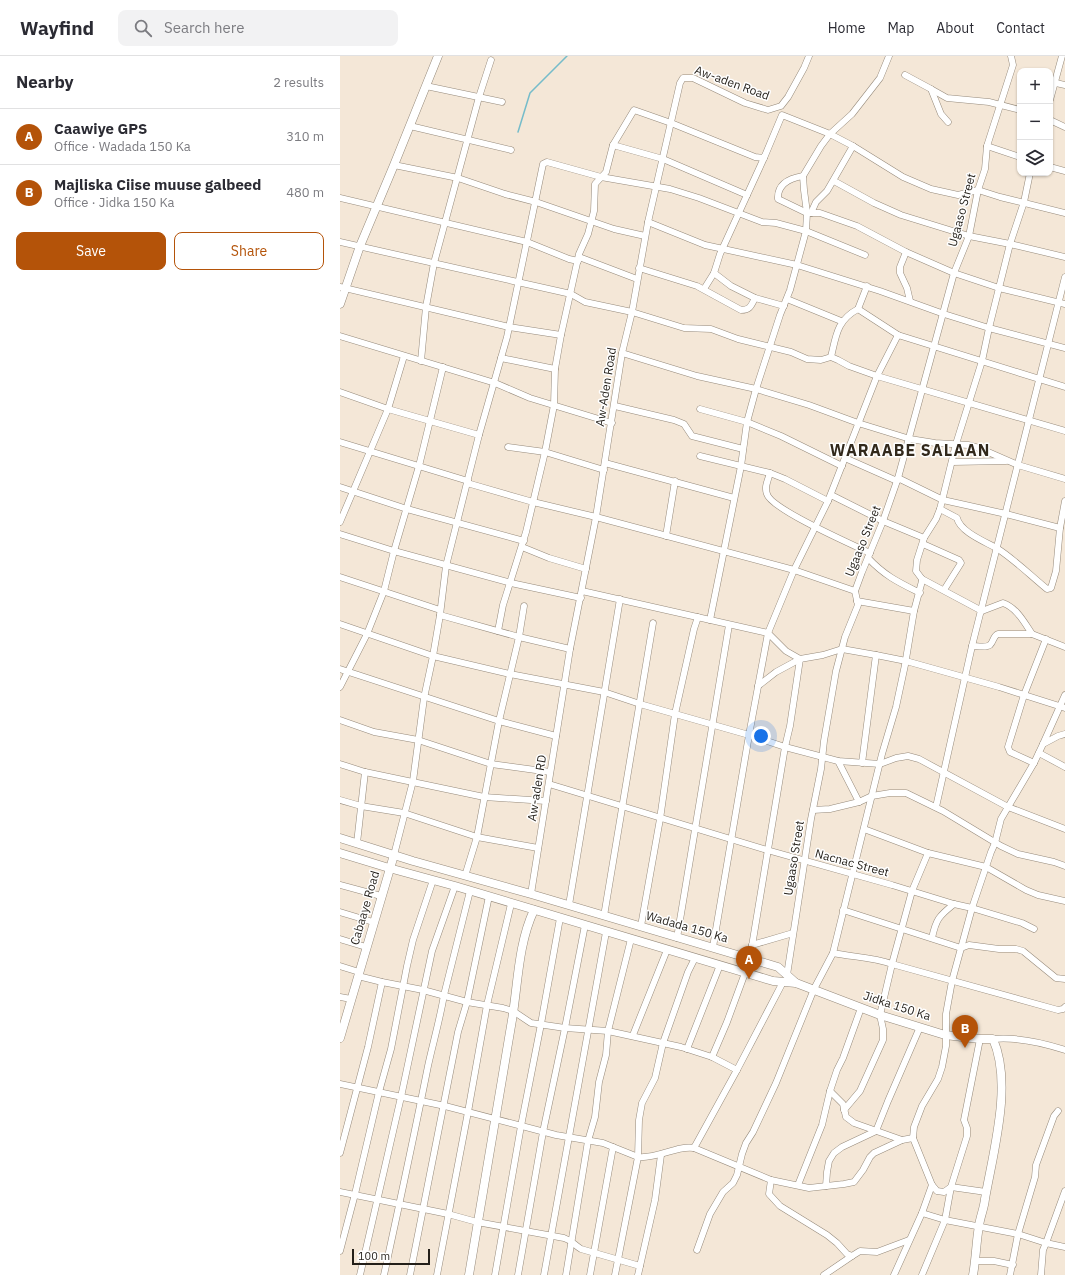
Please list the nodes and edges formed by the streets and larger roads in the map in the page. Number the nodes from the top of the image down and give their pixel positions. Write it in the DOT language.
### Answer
graph roads {
  1 [pos="438,56"];
  2 [pos="809,56"];
  3 [pos="889,56"];
  4 [pos="1011,56"];
  5 [pos="1062,56"];
  6 [pos="491,60"];
  7 [pos="905,75"];
  8 [pos="1056,83"];
  9 [pos="1065,85"];
  10 [pos="426,86"];
  11 [pos="931,89"];
  12 [pos="1053,92"];
  13 [pos="678,94"];
  14 [pos="479,97"];
  15 [pos="502,102"];
  16 [pos="1000,105"];
  17 [pos="1017,109"];
  18 [pos="1053,121"];
  19 [pos="671,122"];
  20 [pos="948,122"];
  21 [pos="410,126"];
  22 [pos="1065,127"];
  23 [pos="830,134"];
  24 [pos="468,140"];
  25 [pos="613,145"];
  26 [pos="853,146"];
  27 [pos="987,146"];
  28 [pos="511,150"];
  29 [pos="1017,156"];
  30 [pos="764,158"];
  31 [pos="663,159"];
  32 [pos="394,165"];
  33 [pos="1053,168"];
  34 [pos="1065,171"];
  35 [pos="803,176"];
  36 [pos="1029,176"];
  37 [pos="600,177"];
  38 [pos="458,178"];
  39 [pos="834,180"];
  40 [pos="656,187"];
  41 [pos="978,190"];
  42 [pos="747,195"];
  43 [pos="340,198"];
  44 [pos="536,202"];
  45 [pos="1024,202"];
  46 [pos="377,207"];
  47 [pos="739,213"];
  48 [pos="809,213"];
  49 [pos="1065,213"];
  50 [pos="446,222"];
  51 [pos="591,222"];
  52 [pos="648,222"];
  53 [pos="806,231"];
  54 [pos="645,236"];
  55 [pos="969,236"];
  56 [pos="340,242"];
  57 [pos="527,242"];
  58 [pos="1010,244"];
  59 [pos="360,246"];
  60 [pos="722,249"];
  61 [pos="906,252"];
  62 [pos="865,255"];
  63 [pos="1065,257"];
  64 [pos="578,259"];
  65 [pos="434,263"];
  66 [pos="797,265"];
  67 [pos="639,268"];
  68 [pos="714,273"];
  69 [pos="954,273"];
  70 [pos="1065,277"];
  71 [pos="637,279"];
  72 [pos="517,282"];
  73 [pos="867,286"];
  74 [pos="342,288"];
  75 [pos="999,288"];
  76 [pos="704,290"];
  77 [pos="571,294"];
  78 [pos="755,298"];
  79 [pos="787,299"];
  80 [pos="910,301"];
  81 [pos="1062,303"];
  82 [pos="340,304"];
  83 [pos="784,306"];
  84 [pos="426,307"];
  85 [pos="858,309"];
  86 [pos="632,312"];
  87 [pos="944,314"];
  88 [pos="842,322"];
  89 [pos="509,327"];
  90 [pos="989,328"];
  91 [pos="561,335"];
  92 [pos="898,335"];
  93 [pos="340,336"];
  94 [pos="1049,343"];
  95 [pos="770,346"];
  96 [pos="934,346"];
  97 [pos="1065,348"];
  98 [pos="622,354"];
  99 [pos="404,356"];
  100 [pos="831,357"];
  101 [pos="501,358"];
  102 [pos="421,361"];
  103 [pos="982,362"];
  104 [pos="443,367"];
  105 [pos="555,369"];
  106 [pos="877,376"];
  107 [pos="1040,379"];
  108 [pos="495,383"];
  109 [pos="1065,387"];
  110 [pos="756,389"];
  111 [pos="923,389"];
  112 [pos="340,392"];
  113 [pos="969,402"];
  114 [pos="554,406"];
  115 [pos="615,406"];
  116 [pos="388,409"];
  117 [pos="700,409"];
  118 [pos="1030,420"];
  119 [pos="430,421"];
  120 [pos="747,422"];
  121 [pos="612,423"];
  122 [pos="858,423"];
  123 [pos="1065,431"];
  124 [pos="479,436"];
  125 [pos="910,439"];
  126 [pos="340,442"];
  127 [pos="956,444"];
  128 [pos="508,447"];
  129 [pos="743,449"];
  130 [pos="370,452"];
  131 [pos="545,452"];
  132 [pos="700,456"];
  133 [pos="845,458"];
  134 [pos="1009,461"];
  135 [pos="952,462"];
  136 [pos="1018,465"];
  137 [pos="419,466"];
  138 [pos="741,466"];
  139 [pos="842,466"];
  140 [pos="604,467"];
  141 [pos="770,473"];
  142 [pos="898,479"];
  143 [pos="1065,479"];
  144 [pos="675,481"];
  145 [pos="468,482"];
  146 [pos="340,487"];
  147 [pos="352,491"];
  148 [pos="734,498"];
  149 [pos="830,498"];
  150 [pos="943,500"];
  151 [pos="1065,501"];
  152 [pos="534,502"];
  153 [pos="407,509"];
  154 [pos="940,509"];
  155 [pos="1006,514"];
  156 [pos="596,517"];
  157 [pos="883,521"];
  158 [pos="340,522"];
  159 [pos="457,522"];
  160 [pos="816,528"];
  161 [pos="1060,528"];
  162 [pos="340,534"];
  163 [pos="666,536"];
  164 [pos="524,541"];
  165 [pos="924,541"];
  166 [pos="522,547"];
  167 [pos="998,549"];
  168 [pos="394,551"];
  169 [pos="724,551"];
  170 [pos="869,556"];
  171 [pos="446,566"];
  172 [pos="586,569"];
  173 [pos="794,570"];
  174 [pos="340,577"];
  175 [pos="922,579"];
  176 [pos="511,583"];
  177 [pos="944,590"];
  178 [pos="384,591"];
  179 [pos="582,591"];
  180 [pos="855,591"];
  181 [pos="920,592"];
  182 [pos="581,598"];
  183 [pos="620,599"];
  184 [pos="857,601"];
  185 [pos="524,606"];
  186 [pos="914,611"];
  187 [pos="982,611"];
  188 [pos="440,612"];
  189 [pos="698,617"];
  190 [pos="710,620"];
  191 [pos="653,623"];
  192 [pos="340,624"];
  193 [pos="729,625"];
  194 [pos="498,631"];
  195 [pos="768,633"];
  196 [pos="367,634"];
  197 [pos="1032,634"];
  198 [pos="520,637"];
  199 [pos="1046,639"];
  200 [pos="972,646"];
  201 [pos="1065,647"];
  202 [pos="570,649"];
  203 [pos="842,649"];
  204 [pos="876,655"];
  205 [pos="434,656"];
  206 [pos="800,659"];
  207 [pos="906,661"];
  208 [pos="340,669"];
  209 [pos="348,671"];
  210 [pos="510,674"];
  211 [pos="965,678"];
  212 [pos="564,685"];
  213 [pos="758,686"];
  214 [pos="340,687"];
  215 [pos="604,692"];
  216 [pos="1024,695"];
  217 [pos="1065,695"];
  218 [pos="424,698"];
  219 [pos="640,704"];
  220 [pos="1062,707"];
  221 [pos="675,714"];
  222 [pos="340,720"];
  223 [pos="499,721"];
  224 [pos="712,725"];
  225 [pos="1065,734"];
  226 [pos="749,735"];
  227 [pos="556,736"];
  228 [pos="418,740"];
  229 [pos="1043,744"];
  230 [pos="785,747"];
  231 [pos="1039,753"];
  232 [pos="822,756"];
  233 [pos="838,761"];
  234 [pos="862,763"];
  235 [pos="1034,763"];
  236 [pos="340,764"];
  237 [pos="491,764"];
  238 [pos="880,764"];
  239 [pos="1065,767"];
  240 [pos="365,772"];
  241 [pos="550,772"];
  242 [pos="944,773"];
  243 [pos="413,781"];
  244 [pos="549,784"];
  245 [pos="587,796"];
  246 [pos="872,796"];
  247 [pos="484,797"];
  248 [pos="340,800"];
  249 [pos="546,801"];
  250 [pos="859,802"];
  251 [pos="361,806"];
  252 [pos="623,807"];
  253 [pos="936,807"];
  254 [pos="1008,807"];
  255 [pos="813,810"];
  256 [pos="404,813"];
  257 [pos="660,818"];
  258 [pos="695,829"];
  259 [pos="864,829"];
  260 [pos="1065,829"];
  261 [pos="477,837"];
  262 [pos="340,838"];
  263 [pos="731,840"];
  264 [pos="357,843"];
  265 [pos="995,843"];
  266 [pos="538,848"];
  267 [pos="767,850"];
  268 [pos="340,853"];
  269 [pos="928,853"];
  270 [pos="394,855"];
  271 [pos="804,861"];
  272 [pos="1065,866"];
  273 [pos="986,867"];
  274 [pos="389,868"];
  275 [pos="851,874"];
  276 [pos="465,876"];
  277 [pos="433,880"];
  278 [pos="340,885"];
  279 [pos="455,886"];
  280 [pos="470,890"];
  281 [pos="912,891"];
  282 [pos="531,894"];
  283 [pos="381,896"];
  284 [pos="489,896"];
  285 [pos="1065,901"];
  286 [pos="511,904"];
  287 [pos="954,904"];
  288 [pos="569,905"];
  289 [pos="972,908"];
  290 [pos="534,910"];
  291 [pos="843,910"];
  292 [pos="340,912"];
  293 [pos="604,916"];
  294 [pos="560,918"];
  295 [pos="373,922"];
  296 [pos="585,925"];
  297 [pos="641,926"];
  298 [pos="902,929"];
  299 [pos="1034,929"];
  300 [pos="606,932"];
  301 [pos="793,933"];
  302 [pos="677,938"];
  303 [pos="932,938"];
  304 [pos="340,939"];
  305 [pos="631,939"];
  306 [pos="752,945"];
  307 [pos="366,947"];
  308 [pos="713,947"];
  309 [pos="961,948"];
  310 [pos="667,950"];
  311 [pos="833,953"];
  312 [pos="695,958"];
  313 [pos="750,958"];
  314 [pos="892,964"];
  315 [pos="340,966"];
  316 [pos="720,966"];
  317 [pos="745,973"];
  318 [pos="359,974"];
  319 [pos="785,978"];
  320 [pos="1065,979"];
  321 [pos="952,981"];
  322 [pos="382,982"];
  323 [pos="796,983"];
  324 [pos="403,986"];
  325 [pos="814,989"];
  326 [pos="424,990"];
  327 [pos="444,995"];
  328 [pos="340,997"];
  329 [pos="351,999"];
  330 [pos="467,1002"];
  331 [pos="487,1005"];
  332 [pos="1065,1007"];
  333 [pos="861,1008"];
  334 [pos="513,1011"];
  335 [pos="880,1015"];
  336 [pos="343,1018"];
  337 [pos="542,1024"];
  338 [pos="920,1027"];
  339 [pos="565,1028"];
  340 [pos="588,1028"];
  341 [pos="608,1031"];
  342 [pos="633,1035"];
  343 [pos="945,1035"];
  344 [pos="340,1038"];
  345 [pos="980,1039"];
  346 [pos="992,1040"];
  347 [pos="663,1043"];
  348 [pos="687,1048"];
  349 [pos="1065,1050"];
  350 [pos="712,1057"];
  351 [pos="737,1070"];
  352 [pos="340,1084"];
  353 [pos="358,1088"];
  354 [pos="830,1091"];
  355 [pos="379,1092"];
  356 [pos="401,1097"];
  357 [pos="422,1101"];
  358 [pos="445,1106"];
  359 [pos="844,1110"];
  360 [pos="1058,1111"];
  361 [pos="468,1112"];
  362 [pos="494,1119"];
  363 [pos="521,1126"];
  364 [pos="876,1131"];
  365 [pos="543,1132"];
  366 [pos="569,1138"];
  367 [pos="913,1138"];
  368 [pos="902,1140"];
  369 [pos="588,1141"];
  370 [pos="613,1147"];
  371 [pos="694,1148"];
  372 [pos="340,1153"];
  373 [pos="661,1155"];
  374 [pos="638,1157"];
  375 [pos="739,1167"];
  376 [pos="771,1180"];
  377 [pos="798,1185"];
  378 [pos="932,1185"];
  379 [pos="826,1186"];
  380 [pos="951,1187"];
  381 [pos="1065,1191"];
  382 [pos="340,1192"];
  383 [pos="986,1192"];
  384 [pos="355,1194"];
  385 [pos="377,1198"];
  386 [pos="400,1204"];
  387 [pos="424,1209"];
  388 [pos="922,1213"];
  389 [pos="448,1214"];
  390 [pos="945,1220"];
  391 [pos="477,1222"];
  392 [pos="504,1226"];
  393 [pos="979,1226"];
  394 [pos="526,1231"];
  395 [pos="1018,1234"];
  396 [pos="551,1235"];
  397 [pos="909,1240"];
  398 [pos="572,1241"];
  399 [pos="1046,1243"];
  400 [pos="1065,1247"];
  401 [pos="697,1250"];
  402 [pos="340,1251"];
  403 [pos="595,1253"];
  404 [pos="852,1256"];
  405 [pos="618,1259"];
  406 [pos="975,1261"];
  407 [pos="1012,1265"];
  408 [pos="640,1266"];
  409 [pos="826,1274"];
  410 [pos="360,1275"];
  411 [pos="384,1275"];
  412 [pos="410,1275"];
  413 [pos="437,1275"];
  414 [pos="469,1275"];
  415 [pos="495,1275"];
  416 [pos="518,1275"];
  417 [pos="544,1275"];
  418 [pos="566,1275"];
  419 [pos="590,1275"];
  420 [pos="615,1275"];
  421 [pos="638,1275"];
  422 [pos="894,1275"];
  423 [pos="922,1275"];
  424 [pos="973,1275"];
  425 [pos="1010,1275"];
  426 [pos="1041,1275"];
  1 -- 10 [label="street"];
  2 -- 13 [label="street, Aw-aden Road"];
  3 -- 23 [label="street"];
  4 -- 16 [label="street, Ugaaso Street"];
  5 -- 8 [label="street"];
  6 -- 14 [label="street"];
  7 -- 11 [label="street"];
  8 -- 9 [label="street"];
  8 -- 12 [label="street"];
  10 -- 14 [label="street"];
  10 -- 21 [label="street"];
  11 -- 16 [label="street"];
  11 -- 20 [label="street"];
  13 -- 19 [label="street, Aw-Aden Road"];
  14 -- 15 [label="street"];
  14 -- 24 [label="street"];
  16 -- 17 [label="street"];
  16 -- 27 [label="street, Ugaaso Street"];
  18 -- 22 [label="street"];
  19 -- 25 [label="street"];
  19 -- 30 [label="street"];
  19 -- 31 [label="street, Aw-Aden Road"];
  21 -- 24 [label="street"];
  21 -- 32 [label="street"];
  23 -- 26 [label="street"];
  23 -- 30 [label="street"];
  23 -- 35 [label="street"];
  24 -- 28 [label="street"];
  24 -- 38 [label="street"];
  25 -- 31 [label="street"];
  25 -- 37 [label="street"];
  26 -- 39 [label="street"];
  26 -- 41 [label="street"];
  27 -- 29 [label="street"];
  27 -- 41 [label="street, Ugaaso Street"];
  30 -- 42 [label="street"];
  31 -- 40 [label="street, Aw-Aden Road"];
  31 -- 42 [label="street"];
  32 -- 38 [label="street"];
  32 -- 46 [label="street"];
  33 -- 34 [label="street"];
  35 -- 48 [label="street"];
  35 -- 48 [label="street"];
  36 -- 45 [label="street"];
  37 -- 40 [label="street"];
  37 -- 44 [label="street"];
  37 -- 51 [label="street"];
  38 -- 44 [label="street"];
  38 -- 50 [label="street"];
  39 -- 48 [label="street"];
  39 -- 55 [label="street"];
  40 -- 47 [label="street"];
  40 -- 52 [label="street, Aw-Aden Road"];
  41 -- 45 [label="street"];
  41 -- 55 [label="street, Ugaaso Street"];
  42 -- 47 [label="street"];
  43 -- 46 [label="street"];
  44 -- 51 [label="street"];
  44 -- 57 [label="street"];
  45 -- 49 [label="street"];
  45 -- 58 [label="street"];
  46 -- 50 [label="street"];
  46 -- 59 [label="street"];
  47 -- 53 [label="street"];
  47 -- 60 [label="street"];
  48 -- 53 [label="street"];
  48 -- 61 [label="street"];
  50 -- 57 [label="street"];
  50 -- 65 [label="street"];
  51 -- 54 [label="street"];
  51 -- 64 [label="street"];
  52 -- 54 [label="street, Aw-Aden Road"];
  52 -- 60 [label="street"];
  53 -- 62 [label="street"];
  53 -- 66 [label="street"];
  54 -- 67 [label="street, Aw-Aden Road"];
  55 -- 58 [label="street"];
  55 -- 69 [label="street, Ugaaso Street"];
  56 -- 59 [label="street"];
  57 -- 64 [label="street"];
  57 -- 72 [label="street"];
  58 -- 63 [label="street"];
  58 -- 75 [label="street"];
  59 -- 65 [label="street"];
  59 -- 74 [label="street"];
  60 -- 66 [label="street"];
  60 -- 68 [label="street"];
  61 -- 69 [label="street"];
  61 -- 80 [label="street"];
  64 -- 71 [label="street"];
  64 -- 77 [label="street"];
  65 -- 72 [label="street"];
  65 -- 84 [label="street"];
  66 -- 73 [label="street"];
  66 -- 79 [label="street"];
  67 -- 71 [label="street, Aw-Aden Road"];
  67 -- 76 [label="street"];
  68 -- 76 [label="street"];
  68 -- 78 [label="street"];
  69 -- 75 [label="street"];
  69 -- 87 [label="street, Ugaaso Street"];
  70 -- 81 [label="street"];
  71 -- 86 [label="street, Aw-Aden Road"];
  72 -- 77 [label="street"];
  72 -- 89 [label="street"];
  73 -- 80 [label="street"];
  73 -- 85 [label="street"];
  74 -- 82 [label="street"];
  74 -- 84 [label="street"];
  75 -- 81 [label="street"];
  75 -- 90 [label="street"];
  76 -- 78 [label="street"];
  77 -- 86 [label="street"];
  77 -- 91 [label="street"];
  78 -- 83 [label="street"];
  79 -- 83 [label="street"];
  79 -- 88 [label="street"];
  80 -- 87 [label="street"];
  81 -- 94 [label="street"];
  83 -- 95 [label="street"];
  84 -- 89 [label="street"];
  84 -- 102 [label="street"];
  85 -- 88 [label="street"];
  85 -- 92 [label="street"];
  86 -- 95 [label="street"];
  86 -- 98 [label="street, Aw-Aden Road"];
  87 -- 90 [label="street"];
  87 -- 96 [label="street, Ugaaso Street"];
  88 -- 100 [label="street"];
  89 -- 91 [label="street"];
  89 -- 101 [label="street"];
  90 -- 94 [label="street"];
  90 -- 103 [label="street"];
  91 -- 105 [label="street"];
  92 -- 96 [label="street"];
  92 -- 106 [label="street"];
  93 -- 99 [label="street"];
  94 -- 97 [label="street"];
  94 -- 107 [label="street"];
  95 -- 100 [label="street"];
  95 -- 110 [label="street"];
  96 -- 103 [label="street"];
  96 -- 111 [label="street, Ugaaso Street"];
  98 -- 110 [label="street"];
  98 -- 115 [label="street, Aw-Aden Road"];
  99 -- 102 [label="street"];
  99 -- 116 [label="street"];
  100 -- 106 [label="street"];
  101 -- 105 [label="street"];
  101 -- 108 [label="street"];
  102 -- 104 [label="street"];
  103 -- 107 [label="street"];
  103 -- 113 [label="street"];
  104 -- 108 [label="street"];
  104 -- 119 [label="street"];
  105 -- 114 [label="street"];
  106 -- 111 [label="street"];
  106 -- 122 [label="street"];
  107 -- 109 [label="street"];
  107 -- 118 [label="street"];
  108 -- 114 [label="street"];
  108 -- 124 [label="street"];
  110 -- 120 [label="street"];
  110 -- 122 [label="street"];
  111 -- 113 [label="street"];
  111 -- 125 [label="street, Ugaaso Street"];
  112 -- 116 [label="street"];
  113 -- 118 [label="street"];
  113 -- 127 [label="street"];
  114 -- 121 [label="street"];
  114 -- 131 [label="street"];
  115 -- 121 [label="street, Aw-Aden Road"];
  115 -- 129 [label="street"];
  116 -- 119 [label="street"];
  116 -- 130 [label="street"];
  117 -- 120 [label="street"];
  118 -- 123 [label="street"];
  118 -- 136 [label="street"];
  119 -- 124 [label="street"];
  119 -- 137 [label="street"];
  120 -- 129 [label="street"];
  120 -- 139 [label="street"];
  121 -- 140 [label="street, Aw-Aden Road"];
  122 -- 125 [label="street"];
  122 -- 133 [label="street"];
  124 -- 145 [label="street"];
  125 -- 127 [label="street"];
  125 -- 142 [label="street, Ugaaso Street"];
  126 -- 130 [label="street"];
  127 -- 134 [label="street"];
  127 -- 135 [label="street"];
  128 -- 131 [label="street"];
  129 -- 138 [label="street"];
  130 -- 137 [label="street"];
  130 -- 147 [label="street"];
  131 -- 140 [label="street"];
  131 -- 152 [label="street"];
  132 -- 138 [label="street"];
  133 -- 139 [label="street"];
  133 -- 142 [label="street"];
  134 -- 135 [label="street"];
  134 -- 136 [label="street"];
  135 -- 150 [label="street"];
  136 -- 143 [label="street"];
  136 -- 155 [label="street"];
  137 -- 145 [label="street"];
  137 -- 153 [label="street"];
  138 -- 141 [label="street"];
  138 -- 148 [label="street"];
  139 -- 149 [label="street"];
  140 -- 144 [label="street"];
  140 -- 156 [label="street, Aw-Aden Road"];
  141 -- 149 [label="street"];
  141 -- 160 [label="street"];
  142 -- 150 [label="street"];
  142 -- 157 [label="street, Ugaaso Street"];
  144 -- 148 [label="street"];
  144 -- 163 [label="street"];
  145 -- 152 [label="street"];
  145 -- 159 [label="street"];
  146 -- 147 [label="street"];
  147 -- 153 [label="street"];
  147 -- 158 [label="street"];
  148 -- 169 [label="street"];
  149 -- 157 [label="street"];
  149 -- 160 [label="street"];
  150 -- 154 [label="street"];
  150 -- 155 [label="street"];
  151 -- 161 [label="street"];
  152 -- 156 [label="street"];
  152 -- 164 [label="street"];
  153 -- 159 [label="street"];
  153 -- 168 [label="street"];
  154 -- 165 [label="street"];
  154 -- 167 [label="street"];
  155 -- 161 [label="street"];
  155 -- 167 [label="street"];
  156 -- 163 [label="street"];
  156 -- 172 [label="street, Aw-Aden Road"];
  157 -- 165 [label="street"];
  157 -- 170 [label="street, Ugaaso Street"];
  159 -- 164 [label="street"];
  159 -- 171 [label="street"];
  160 -- 170 [label="street"];
  160 -- 173 [label="street"];
  161 -- 167 [label="street"];
  162 -- 168 [label="street"];
  163 -- 169 [label="street"];
  164 -- 166 [label="street"];
  165 -- 175 [label="street"];
  165 -- 177 [label="street"];
  166 -- 172 [label="street"];
  166 -- 176 [label="street"];
  167 -- 187 [label="street"];
  168 -- 171 [label="street"];
  168 -- 178 [label="street"];
  169 -- 173 [label="street"];
  169 -- 190 [label="street"];
  170 -- 180 [label="street, Ugaaso Street"];
  170 -- 181 [label="street"];
  171 -- 176 [label="street"];
  171 -- 188 [label="street"];
  172 -- 179 [label="street, Aw-Aden Road"];
  173 -- 180 [label="street"];
  173 -- 195 [label="street"];
  174 -- 178 [label="street"];
  175 -- 177 [label="street"];
  175 -- 181 [label="street"];
  176 -- 182 [label="street"];
  176 -- 194 [label="street"];
  177 -- 187 [label="street"];
  178 -- 188 [label="street"];
  178 -- 196 [label="street"];
  179 -- 182 [label="street, Aw-Aden Road"];
  179 -- 183 [label="street"];
  180 -- 184 [label="street, Ugaaso Street"];
  181 -- 186 [label="street"];
  182 -- 202 [label="street, Aw-Aden Road"];
  183 -- 189 [label="street"];
  183 -- 215 [label="street"];
  184 -- 186 [label="street"];
  184 -- 203 [label="street, Ugaaso Street"];
  185 -- 198 [label="street"];
  186 -- 207 [label="street"];
  187 -- 197 [label="street"];
  187 -- 200 [label="street"];
  188 -- 194 [label="street"];
  188 -- 205 [label="street"];
  189 -- 190 [label="street"];
  189 -- 221 [label="street"];
  190 -- 193 [label="street"];
  191 -- 219 [label="street"];
  192 -- 196 [label="street"];
  193 -- 195 [label="street"];
  193 -- 224 [label="street"];
  194 -- 198 [label="street"];
  195 -- 206 [label="street"];
  195 -- 213 [label="street"];
  196 -- 205 [label="street"];
  196 -- 209 [label="street"];
  197 -- 199 [label="street"];
  197 -- 200 [label="street"];
  198 -- 202 [label="street"];
  198 -- 210 [label="street"];
  199 -- 201 [label="street"];
  199 -- 216 [label="street"];
  200 -- 211 [label="street"];
  202 -- 212 [label="street, Aw-Aden Road"];
  203 -- 204 [label="street"];
  203 -- 206 [label="street"];
  203 -- 232 [label="street, Ugaaso Street"];
  204 -- 207 [label="street"];
  204 -- 234 [label="street"];
  205 -- 210 [label="street"];
  205 -- 218 [label="street"];
  206 -- 213 [label="street"];
  206 -- 230 [label="street"];
  207 -- 211 [label="street"];
  207 -- 238 [label="street"];
  208 -- 209 [label="street"];
  209 -- 214 [label="street"];
  209 -- 218 [label="street"];
  210 -- 212 [label="street"];
  210 -- 223 [label="street"];
  211 -- 216 [label="street"];
  211 -- 242 [label="street"];
  212 -- 215 [label="street"];
  212 -- 227 [label="street, Aw-aden RD"];
  213 -- 226 [label="street"];
  215 -- 219 [label="street"];
  215 -- 245 [label="street"];
  216 -- 220 [label="street"];
  216 -- 235 [label="street"];
  217 -- 220 [label="street"];
  218 -- 223 [label="street"];
  218 -- 228 [label="street"];
  219 -- 221 [label="street"];
  219 -- 252 [label="street"];
  220 -- 229 [label="street"];
  221 -- 224 [label="street"];
  221 -- 257 [label="street"];
  222 -- 228 [label="street"];
  223 -- 227 [label="street"];
  223 -- 237 [label="street"];
  224 -- 226 [label="street"];
  224 -- 258 [label="street"];
  225 -- 229 [label="street"];
  226 -- 230 [label="street"];
  226 -- 263 [label="street"];
  227 -- 241 [label="street, Aw-aden RD"];
  228 -- 237 [label="street"];
  228 -- 243 [label="street"];
  229 -- 231 [label="street"];
  230 -- 232 [label="street"];
  230 -- 267 [label="street"];
  231 -- 235 [label="street"];
  231 -- 239 [label="street"];
  232 -- 233 [label="street"];
  232 -- 255 [label="street, Ugaaso Street"];
  233 -- 234 [label="street"];
  233 -- 250 [label="street"];
  234 -- 238 [label="street"];
  235 -- 254 [label="street"];
  236 -- 240 [label="street"];
  237 -- 241 [label="street"];
  237 -- 247 [label="street"];
  238 -- 242 [label="street"];
  238 -- 246 [label="street"];
  240 -- 243 [label="street"];
  240 -- 251 [label="street"];
  241 -- 244 [label="street, Aw-aden RD"];
  242 -- 253 [label="street"];
  242 -- 254 [label="street"];
  243 -- 247 [label="street"];
  243 -- 256 [label="street"];
  244 -- 245 [label="street, Nacnac Street"];
  244 -- 249 [label="street, Aw-aden RD"];
  245 -- 252 [label="street, Nacnac Street"];
  245 -- 288 [label="street"];
  246 -- 250 [label="street"];
  246 -- 253 [label="street"];
  246 -- 259 [label="street"];
  247 -- 249 [label="street"];
  247 -- 261 [label="street"];
  248 -- 251 [label="street"];
  249 -- 266 [label="street, Aw-aden RD"];
  250 -- 255 [label="street"];
  251 -- 256 [label="street"];
  251 -- 264 [label="street"];
  252 -- 257 [label="street, Nacnac Street"];
  252 -- 293 [label="street"];
  253 -- 265 [label="street"];
  254 -- 260 [label="street"];
  254 -- 265 [label="street"];
  255 -- 271 [label="street, Ugaaso Street"];
  256 -- 261 [label="street"];
  256 -- 270 [label="street"];
  257 -- 258 [label="street, Nacnac Street"];
  257 -- 297 [label="street"];
  258 -- 263 [label="street, Nacnac Street"];
  258 -- 302 [label="street"];
  259 -- 269 [label="street"];
  259 -- 275 [label="street"];
  261 -- 266 [label="street"];
  261 -- 276 [label="street"];
  262 -- 264 [label="street, Wadada 150 Ka"];
  263 -- 267 [label="street, Nacnac Street"];
  263 -- 308 [label="street"];
  264 -- 270 [label="street, Wadada 150 Ka"];
  265 -- 272 [label="street"];
  265 -- 273 [label="street"];
  266 -- 282 [label="street, Aw-aden RD"];
  267 -- 271 [label="street, Nacnac Street"];
  267 -- 306 [label="street"];
  268 -- 274 [label="street, Wadada 150 Ka"];
  269 -- 273 [label="street"];
  269 -- 281 [label="street"];
  270 -- 274 [label="street, Cabaaye Road"];
  270 -- 276 [label="street, Wadada 150 Ka"];
  271 -- 275 [label="street, Nacnac Street"];
  271 -- 301 [label="street, Ugaaso Street"];
  273 -- 285 [label="street"];
  273 -- 289 [label="street"];
  274 -- 277 [label="street, Wadada 150 Ka"];
  274 -- 283 [label="street, Cabaaye Road"];
  275 -- 281 [label="street, Nacnac Street"];
  275 -- 291 [label="street"];
  276 -- 282 [label="street, Wadada 150 Ka"];
  277 -- 279 [label="street, Wadada 150 Ka"];
  277 -- 324 [label="street"];
  278 -- 283 [label="street"];
  279 -- 280 [label="street, Wadada 150 Ka"];
  279 -- 326 [label="street"];
  280 -- 284 [label="street, Wadada 150 Ka"];
  280 -- 327 [label="street"];
  281 -- 287 [label="street, Nacnac Street"];
  281 -- 298 [label="street"];
  282 -- 288 [label="street, Wadada 150 Ka"];
  283 -- 295 [label="street, Cabaaye Road"];
  284 -- 286 [label="street, Wadada 150 Ka"];
  284 -- 330 [label="street"];
  286 -- 290 [label="street, Wadada 150 Ka"];
  286 -- 331 [label="street"];
  287 -- 289 [label="street, Nacnac Street"];
  287 -- 303 [label="street"];
  288 -- 293 [label="street, Wadada 150 Ka"];
  289 -- 299 [label="street, Nacnac Street"];
  289 -- 309 [label="street"];
  290 -- 294 [label="street, Wadada 150 Ka"];
  290 -- 334 [label="street"];
  291 -- 298 [label="street"];
  291 -- 311 [label="street"];
  292 -- 295 [label="street"];
  293 -- 297 [label="street, Wadada 150 Ka"];
  294 -- 296 [label="street, Wadada 150 Ka"];
  294 -- 337 [label="street"];
  295 -- 307 [label="street, Cabaaye Road"];
  296 -- 300 [label="street, Wadada 150 Ka"];
  296 -- 339 [label="street"];
  297 -- 302 [label="street, Wadada 150 Ka"];
  298 -- 303 [label="street"];
  298 -- 314 [label="street"];
  300 -- 305 [label="street, Wadada 150 Ka"];
  300 -- 340 [label="street"];
  301 -- 306 [label="street"];
  301 -- 319 [label="street, Ugaaso Street"];
  302 -- 308 [label="street, Wadada 150 Ka"];
  303 -- 309 [label="street"];
  304 -- 307 [label="street"];
  305 -- 310 [label="street, Wadada 150 Ka"];
  305 -- 341 [label="street"];
  306 -- 313 [label="street"];
  307 -- 318 [label="street, Cabaaye Road"];
  308 -- 313 [label="street, Wadada 150 Ka"];
  309 -- 320 [label="street"];
  309 -- 321 [label="street"];
  310 -- 312 [label="street, Wadada 150 Ka"];
  310 -- 342 [label="street"];
  311 -- 314 [label="street"];
  311 -- 325 [label="street"];
  312 -- 316 [label="street, Wadada 150 Ka"];
  312 -- 347 [label="street"];
  313 -- 319 [label="street, Wadada 150 Ka"];
  314 -- 321 [label="street"];
  314 -- 335 [label="street"];
  315 -- 318 [label="street"];
  316 -- 317 [label="street, Wadada 150 Ka"];
  316 -- 348 [label="street"];
  317 -- 319 [label="street, Wadada 150 Ka"];
  317 -- 350 [label="street"];
  318 -- 322 [label="street"];
  318 -- 329 [label="street, Cabaaye Road"];
  319 -- 323 [label="street, Wadada 150 Ka"];
  319 -- 351 [label="street, Ugaaso Street"];
  321 -- 332 [label="street"];
  321 -- 343 [label="street"];
  322 -- 324 [label="street"];
  322 -- 353 [label="street"];
  323 -- 325 [label="street, Jidka 150 Ka"];
  324 -- 326 [label="street"];
  324 -- 355 [label="street"];
  325 -- 333 [label="street, Jidka 150 Ka"];
  325 -- 375 [label="street"];
  326 -- 327 [label="street"];
  326 -- 356 [label="street"];
  327 -- 330 [label="street"];
  327 -- 357 [label="street"];
  328 -- 329 [label="street"];
  329 -- 336 [label="street, Cabaaye Road"];
  330 -- 331 [label="street"];
  330 -- 358 [label="street"];
  331 -- 334 [label="street"];
  331 -- 361 [label="street"];
  333 -- 335 [label="street, Jidka 150 Ka"];
  333 -- 354 [label="street"];
  334 -- 337 [label="street"];
  334 -- 362 [label="street"];
  335 -- 338 [label="street, Jidka 150 Ka"];
  335 -- 359 [label="street"];
  336 -- 344 [label="street, Cabaaye Road"];
  337 -- 339 [label="street"];
  337 -- 363 [label="street"];
  338 -- 343 [label="street, Jidka 150 Ka"];
  338 -- 364 [label="street"];
  339 -- 340 [label="street"];
  339 -- 365 [label="street"];
  340 -- 341 [label="street"];
  340 -- 366 [label="street"];
  341 -- 342 [label="street"];
  341 -- 369 [label="street"];
  342 -- 347 [label="street"];
  343 -- 345 [label="street, Jidka 150 Ka"];
  343 -- 367 [label="street"];
  345 -- 346 [label="street, Jidka 150 Ka"];
  345 -- 380 [label="street"];
  346 -- 349 [label="street"];
  346 -- 383 [label="street"];
  347 -- 348 [label="street"];
  347 -- 374 [label="street"];
  348 -- 350 [label="street"];
  350 -- 351 [label="street"];
  351 -- 371 [label="street, Ugaaso Street"];
  352 -- 353 [label="street"];
  353 -- 355 [label="street"];
  353 -- 372 [label="street"];
  354 -- 359 [label="street"];
  354 -- 377 [label="street"];
  355 -- 356 [label="street"];
  355 -- 384 [label="street"];
  356 -- 357 [label="street"];
  356 -- 385 [label="street"];
  357 -- 358 [label="street"];
  357 -- 386 [label="street"];
  358 -- 361 [label="street"];
  358 -- 387 [label="street"];
  359 -- 364 [label="street"];
  360 -- 395 [label="street"];
  361 -- 362 [label="street"];
  361 -- 389 [label="street"];
  362 -- 363 [label="street"];
  362 -- 391 [label="street"];
  363 -- 365 [label="street"];
  363 -- 392 [label="street"];
  364 -- 368 [label="street"];
  364 -- 379 [label="street"];
  365 -- 366 [label="street"];
  365 -- 394 [label="street"];
  366 -- 369 [label="street"];
  366 -- 396 [label="street"];
  367 -- 368 [label="street"];
  367 -- 378 [label="street"];
  368 -- 379 [label="street"];
  369 -- 370 [label="street"];
  369 -- 398 [label="street"];
  370 -- 374 [label="street"];
  370 -- 403 [label="street"];
  371 -- 373 [label="street"];
  371 -- 375 [label="street"];
  373 -- 374 [label="street"];
  373 -- 408 [label="street"];
  374 -- 405 [label="street"];
  375 -- 376 [label="street"];
  375 -- 401 [label="street"];
  376 -- 377 [label="street"];
  376 -- 404 [label="street"];
  377 -- 379 [label="street"];
  378 -- 380 [label="street"];
  378 -- 388 [label="street"];
  380 -- 383 [label="street"];
  380 -- 390 [label="street"];
  381 -- 399 [label="street"];
  382 -- 384 [label="street"];
  383 -- 393 [label="street"];
  384 -- 385 [label="street"];
  384 -- 402 [label="street"];
  385 -- 386 [label="street"];
  385 -- 410 [label="street"];
  386 -- 387 [label="street"];
  386 -- 411 [label="street"];
  387 -- 389 [label="street"];
  387 -- 412 [label="street"];
  388 -- 390 [label="street"];
  388 -- 397 [label="street"];
  389 -- 391 [label="street"];
  389 -- 413 [label="street"];
  390 -- 393 [label="street"];
  390 -- 423 [label="street"];
  391 -- 392 [label="street"];
  391 -- 414 [label="street"];
  392 -- 394 [label="street"];
  392 -- 415 [label="street"];
  393 -- 395 [label="street"];
  393 -- 406 [label="street"];
  394 -- 396 [label="street"];
  394 -- 416 [label="street"];
  395 -- 399 [label="street"];
  395 -- 407 [label="street"];
  396 -- 398 [label="street"];
  396 -- 417 [label="street"];
  397 -- 404 [label="street"];
  397 -- 422 [label="street"];
  398 -- 403 [label="street"];
  398 -- 418 [label="street"];
  399 -- 400 [label="street"];
  399 -- 426 [label="street"];
  403 -- 405 [label="street"];
  403 -- 419 [label="street"];
  404 -- 409 [label="street"];
  405 -- 408 [label="street"];
  405 -- 420 [label="street"];
  406 -- 407 [label="street"];
  406 -- 424 [label="street"];
  407 -- 425 [label="street"];
  408 -- 421 [label="street"];
}
